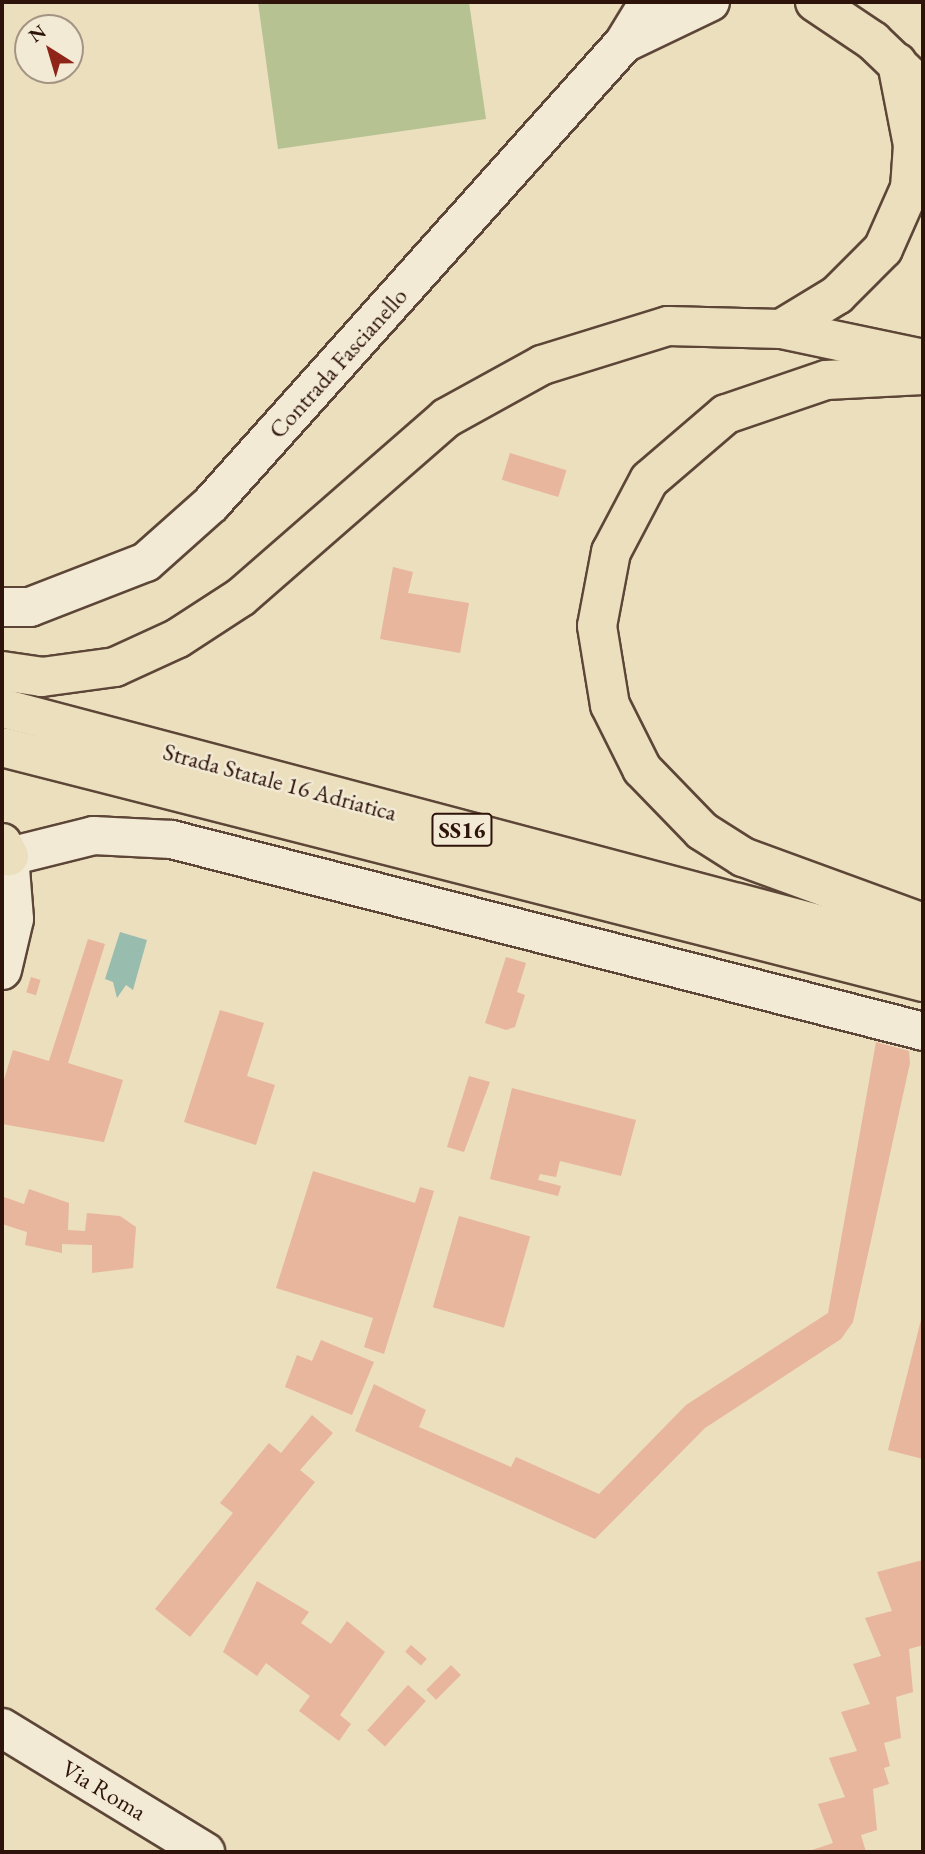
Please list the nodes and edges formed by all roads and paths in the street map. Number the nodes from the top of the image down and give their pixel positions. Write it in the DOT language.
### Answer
graph roads {
  1 [pos="649,2"];
  2 [pos="710,2"];
  3 [pos="815,2"];
  4 [pos="624,43"];
  5 [pos="910,76"];
  6 [pos="781,329"];
  7 [pos="923,359"];
  8 [pos="923,375"];
  9 [pos="2,607"];
  10 [pos="2,671"];
  11 [pos="2,708"];
  12 [pos="2,747"];
  13 [pos="6,850"];
  14 [pos="923,923"];
  15 [pos="923,952"];
  16 [pos="2,970"];
  17 [pos="923,982"];
  18 [pos="923,1031"];
  19 [pos="2,1728"];
  20 [pos="205,1852"];
  1 -- 4 [label="street, Contrada Fascianello"];
  2 -- 4 [label="street, Contrada Fascianello"];
  3 -- 5 [label="main road"];
  4 -- 9 [label="street, Contrada Fascianello"];
  5 -- 6 [label="main road"];
  6 -- 7 [label="main road"];
  6 -- 10 [label="main road"];
  8 -- 14 [label="main road"];
  11 -- 15 [label="main road, Strada Statale 16 Adriatica / SS16"];
  12 -- 17 [label="main road, Strada Statale 16 Adriatica / SS16"];
  13 -- 16 [label="street"];
  13 -- 18 [label="street"];
  19 -- 20 [label="street, Via Roma"];
}
